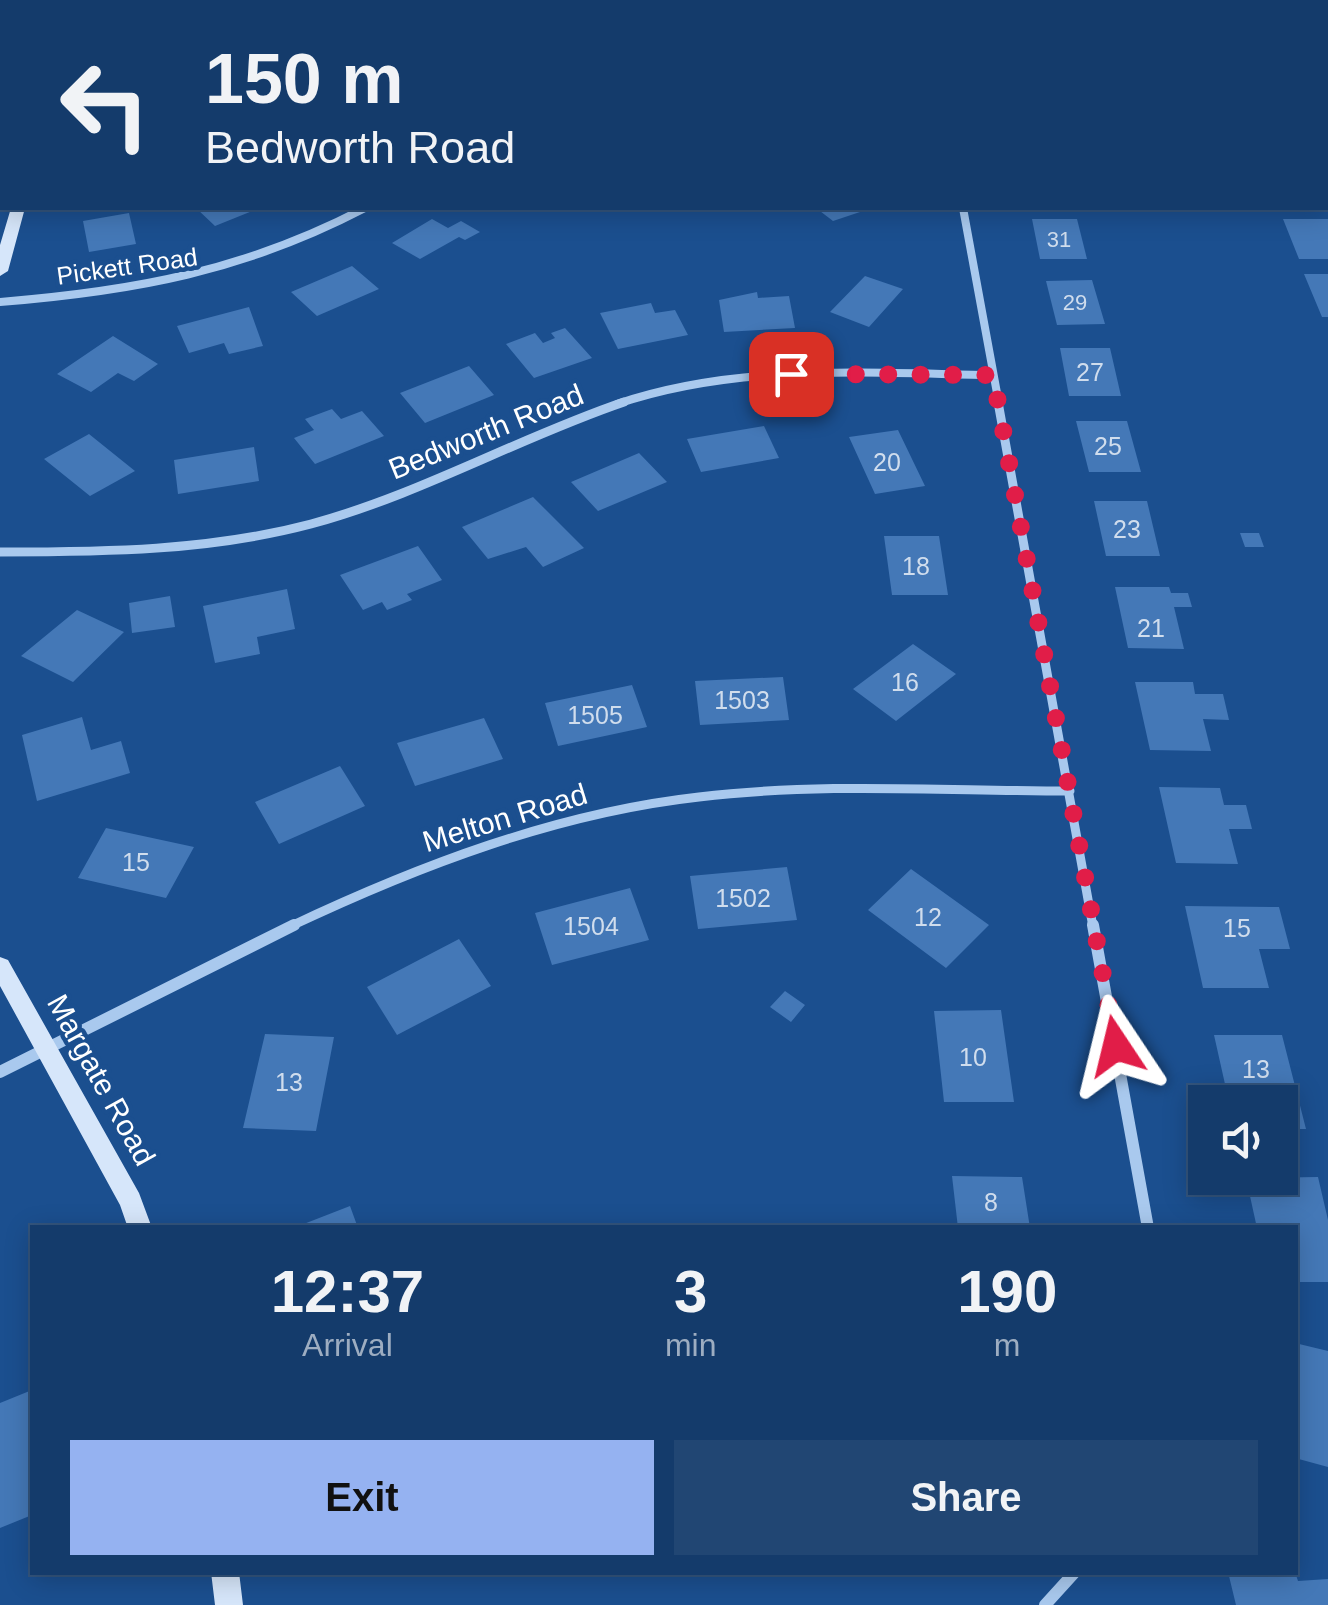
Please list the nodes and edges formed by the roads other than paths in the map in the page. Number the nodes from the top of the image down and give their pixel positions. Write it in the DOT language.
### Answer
graph roads {
  1 [pos="17,210"];
  2 [pos="361,210"];
  3 [pos="963,210"];
  4 [pos="0,271"];
  5 [pos="0,302"];
  6 [pos="993,375"];
  7 [pos="0,552"];
  8 [pos="1070,791"];
  9 [pos="0,966"];
  10 [pos="48,1048"];
  11 [pos="0,1072"];
  12 [pos="139,1225"];
  13 [pos="1147,1225"];
  14 [pos="225,1575"];
  15 [pos="1072,1575"];
  16 [pos="229,1605"];
  17 [pos="1045,1605"];
  1 -- 4 [label="street"];
  2 -- 5 [label="street, Pickett Road"];
  3 -- 6 [label="street"];
  6 -- 7 [label="street, Bedworth Road"];
  6 -- 8 [label="street"];
  8 -- 10 [label="street, Melton Road"];
  8 -- 13 [label="street"];
  9 -- 10 [label="street, Margate Road"];
  10 -- 11 [label="street, Melton Road"];
  10 -- 12 [label="street, Margate Road"];
  14 -- 16 [label="street"];
  15 -- 17 [label="street"];
}
